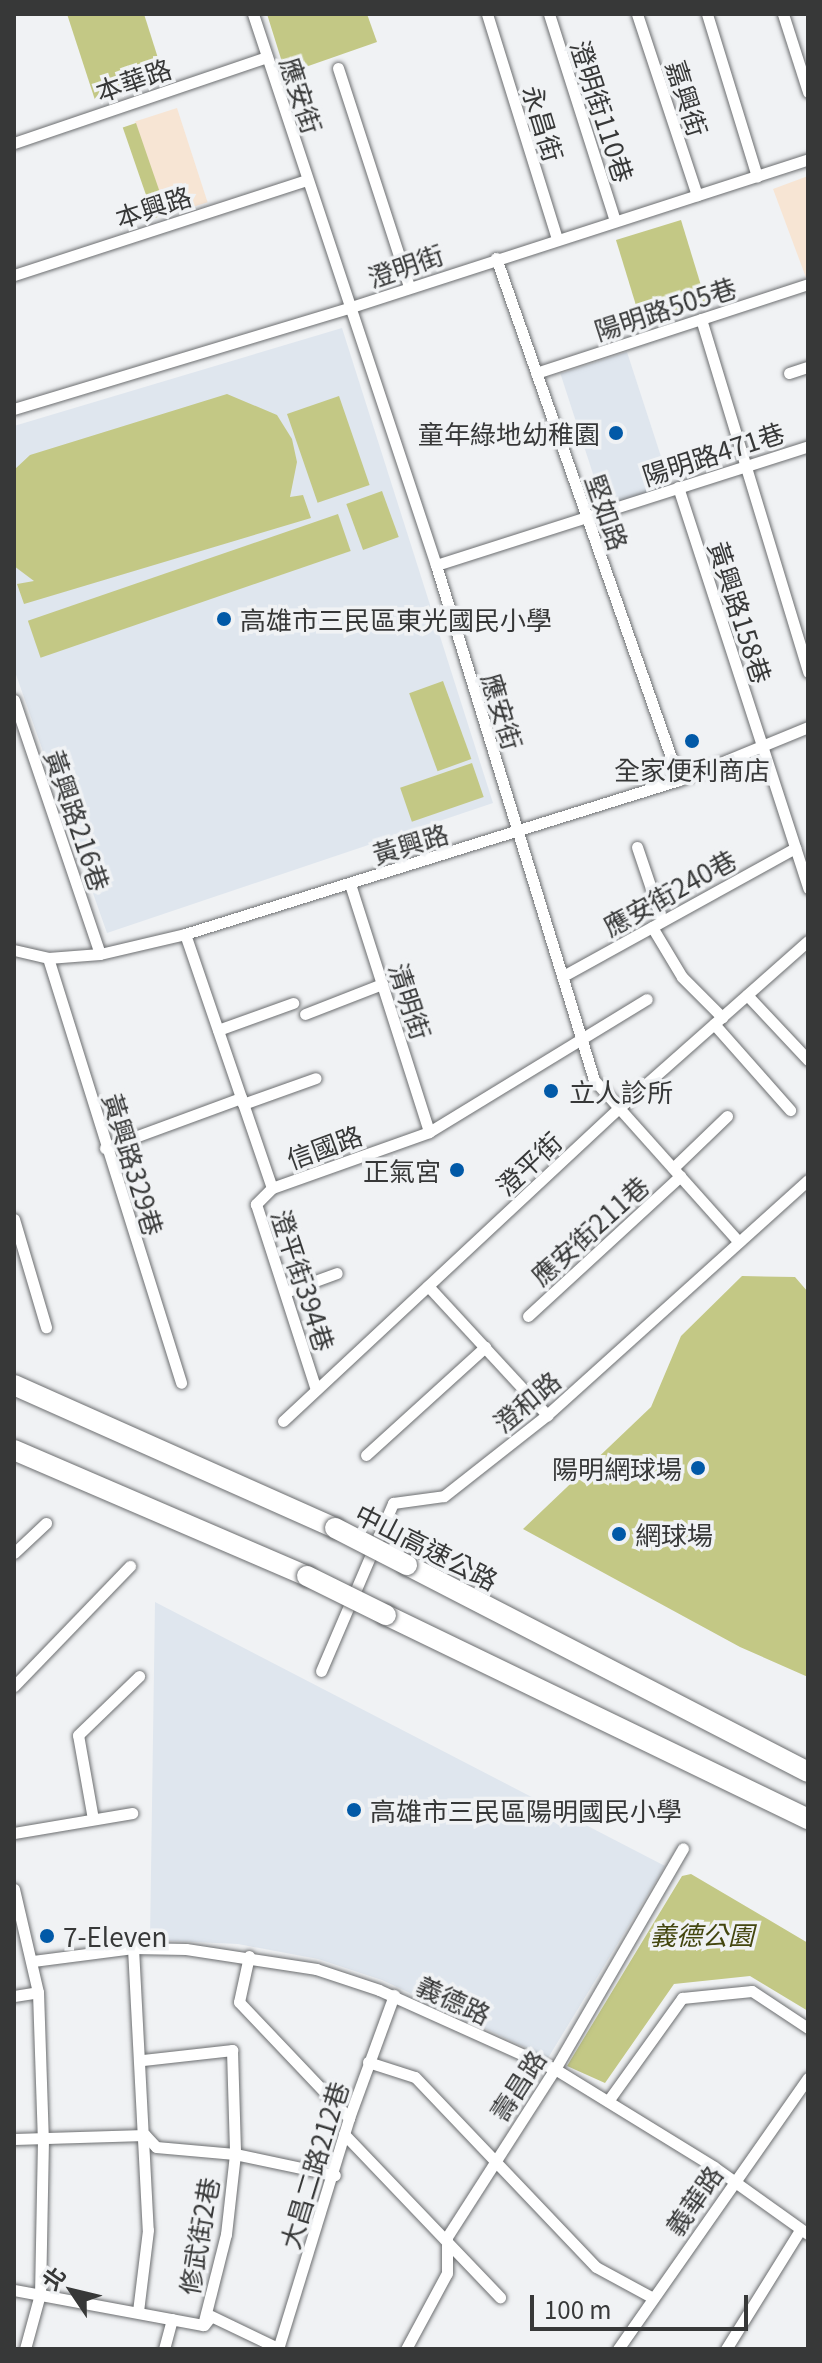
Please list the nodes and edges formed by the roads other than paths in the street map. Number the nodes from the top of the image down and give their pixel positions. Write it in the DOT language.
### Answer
graph roads {
  1 [pos="253,14"];
  2 [pos="549,14"];
  3 [pos="637,14"];
  4 [pos="707,14"];
  5 [pos="783,14"];
  6 [pos="488,17"];
  7 [pos="267,57"];
  8 [pos="338,68"];
  9 [pos="808,92"];
  10 [pos="14,143"];
  11 [pos="808,159"];
  12 [pos="757,177"];
  13 [pos="306,180"];
  14 [pos="697,195"];
  15 [pos="615,221"];
  16 [pos="557,239"];
  17 [pos="496,258"];
  18 [pos="14,275"];
  19 [pos="808,284"];
  20 [pos="409,286"];
  21 [pos="348,308"];
  22 [pos="701,319"];
  23 [pos="808,367"];
  24 [pos="536,373"];
  25 [pos="789,373"];
  26 [pos="14,409"];
  27 [pos="808,446"];
  28 [pos="746,466"];
  29 [pos="678,487"];
  30 [pos="586,515"];
  31 [pos="436,565"];
  32 [pos="808,672"];
  33 [pos="14,700"];
  34 [pos="808,727"];
  35 [pos="762,750"];
  36 [pos="679,780"];
  37 [pos="519,833"];
  38 [pos="637,847"];
  39 [pos="795,848"];
  40 [pos="350,884"];
  41 [pos="808,888"];
  42 [pos="657,924"];
  43 [pos="185,934"];
  44 [pos="808,941"];
  45 [pos="14,950"];
  46 [pos="100,954"];
  47 [pos="48,958"];
  48 [pos="565,975"];
  49 [pos="382,984"];
  50 [pos="747,995"];
  51 [pos="647,999"];
  52 [pos="293,1003"];
  53 [pos="305,1014"];
  54 [pos="718,1021"];
  55 [pos="218,1030"];
  56 [pos="582,1037"];
  57 [pos="808,1060"];
  58 [pos="316,1078"];
  59 [pos="242,1101"];
  60 [pos="619,1108"];
  61 [pos="790,1110"];
  62 [pos="727,1116"];
  63 [pos="429,1132"];
  64 [pos="105,1148"];
  65 [pos="677,1172"];
  66 [pos="808,1180"];
  67 [pos="272,1188"];
  68 [pos="14,1219"];
  69 [pos="739,1242"];
  70 [pos="337,1273"];
  71 [pos="428,1286"];
  72 [pos="285,1292"];
  73 [pos="528,1316"];
  74 [pos="46,1327"];
  75 [pos="485,1347"];
  76 [pos="181,1383"];
  77 [pos="14,1385"];
  78 [pos="316,1390"];
  79 [pos="547,1415"];
  80 [pos="283,1421"];
  81 [pos="14,1450"];
  82 [pos="366,1455"];
  83 [pos="46,1523"];
  84 [pos="14,1553"];
  85 [pos="130,1566"];
  86 [pos="321,1671"];
  87 [pos="139,1676"];
  88 [pos="14,1686"];
  89 [pos="808,1770"];
  90 [pos="760,1792"];
  91 [pos="132,1813"];
  92 [pos="93,1819"];
  93 [pos="808,1819"];
  94 [pos="808,1828"];
  95 [pos="14,1833"];
  96 [pos="683,1848"];
  97 [pos="14,1889"];
  98 [pos="133,1948"];
  99 [pos="249,1956"];
  100 [pos="33,1961"];
  101 [pos="38,1992"];
  102 [pos="394,1995"];
  103 [pos="14,1996"];
  104 [pos="808,2028"];
  105 [pos="143,2060"];
  106 [pos="368,2062"];
  107 [pos="555,2069"];
  108 [pos="808,2078"];
  109 [pos="608,2101"];
  110 [pos="349,2118"];
  111 [pos="344,2134"];
  112 [pos="145,2135"];
  113 [pos="14,2139"];
  114 [pos="43,2140"];
  115 [pos="235,2154"];
  116 [pos="494,2160"];
  117 [pos="335,2175"];
  118 [pos="733,2181"];
  119 [pos="804,2232"];
  120 [pos="447,2237"];
  121 [pos="14,2290"];
  122 [pos="40,2294"];
  123 [pos="500,2297"];
  124 [pos="653,2298"];
  125 [pos="138,2311"];
  126 [pos="172,2319"];
  127 [pos="203,2325"];
  128 [pos="621,2348"];
  129 [pos="25,2349"];
  130 [pos="164,2349"];
  131 [pos="279,2349"];
  132 [pos="406,2349"];
  133 [pos="726,2349"];
  1 -- 7 [label="street, 應安街"];
  2 -- 15 [label="street, 澄明街110巷"];
  3 -- 14 [label="street, 嘉興街"];
  4 -- 12 [label="street"];
  5 -- 9 [label="street"];
  6 -- 16 [label="street, 永昌街"];
  7 -- 10 [label="street, 本華路"];
  7 -- 13 [label="street, 應安街"];
  8 -- 20 [label="street"];
  11 -- 12 [label="street, 澄明街"];
  12 -- 14 [label="street, 澄明街"];
  13 -- 18 [label="street, 本興路"];
  13 -- 21 [label="street, 應安街"];
  14 -- 15 [label="street, 澄明街"];
  15 -- 16 [label="street, 澄明街"];
  16 -- 17 [label="street, 澄明街"];
  17 -- 20 [label="street, 澄明街"];
  17 -- 24 [label="street, 堅如路"];
  19 -- 22 [label="street, 陽明路505巷"];
  20 -- 21 [label="street, 澄明街"];
  21 -- 26 [label="street, 澄明街"];
  21 -- 31 [label="street, 應安街"];
  22 -- 24 [label="street, 陽明路505巷"];
  22 -- 28 [label="street"];
  23 -- 25 [label="street"];
  24 -- 30 [label="street, 堅如路"];
  27 -- 28 [label="street, 陽明路471巷"];
  28 -- 29 [label="street, 陽明路471巷"];
  28 -- 32 [label="street"];
  29 -- 30 [label="street, 陽明路471巷"];
  29 -- 35 [label="street, 黃興路158巷"];
  30 -- 31 [label="street, 陽明路471巷"];
  30 -- 36 [label="street, 堅如路"];
  31 -- 37 [label="street, 應安街"];
  33 -- 46 [label="street, 黃興路216巷"];
  34 -- 35 [label="street, 黃興路"];
  35 -- 36 [label="street, 黃興路"];
  35 -- 39 [label="street, 黃興路158巷"];
  36 -- 37 [label="street, 黃興路"];
  37 -- 40 [label="street, 黃興路"];
  37 -- 48 [label="street, 應安街"];
  38 -- 42 [label="street"];
  39 -- 41 [label="street, 黃興路158巷"];
  39 -- 42 [label="street, 應安街240巷"];
  40 -- 43 [label="street, 黃興路"];
  40 -- 49 [label="street, 清明街"];
  42 -- 48 [label="street, 應安街240巷"];
  42 -- 54 [label="street"];
  43 -- 46 [label="street, 黃興路"];
  43 -- 55 [label="street, 信國路"];
  44 -- 50 [label="street, 澄平街"];
  45 -- 47 [label="street, 黃興路"];
  46 -- 47 [label="street, 黃興路"];
  47 -- 64 [label="street, 黃興路329巷"];
  48 -- 56 [label="street, 應安街"];
  49 -- 53 [label="street"];
  49 -- 63 [label="street, 清明街"];
  50 -- 54 [label="street, 澄平街"];
  50 -- 57 [label="street"];
  51 -- 56 [label="street, 信國路"];
  52 -- 55 [label="street"];
  54 -- 60 [label="street, 澄平街"];
  54 -- 61 [label="street"];
  55 -- 59 [label="street, 信國路"];
  56 -- 60 [label="street, 應安街"];
  56 -- 63 [label="street, 信國路"];
  58 -- 59 [label="street"];
  59 -- 64 [label="street"];
  59 -- 67 [label="street, 信國路"];
  60 -- 65 [label="street, 應安街"];
  60 -- 71 [label="street, 澄平街"];
  62 -- 65 [label="street, 應安街211巷"];
  63 -- 67 [label="street, 信國路"];
  64 -- 76 [label="street, 黃興路329巷"];
  65 -- 69 [label="street, 應安街"];
  65 -- 73 [label="street, 應安街211巷"];
  66 -- 69 [label="street, 澄和路"];
  67 -- 72 [label="street, 澄平街394巷"];
  68 -- 74 [label="street"];
  69 -- 79 [label="street, 澄和路"];
  70 -- 72 [label="street"];
  71 -- 75 [label="street"];
  71 -- 78 [label="street, 澄平街"];
  72 -- 78 [label="street, 澄平街394巷"];
  75 -- 79 [label="street"];
  75 -- 82 [label="street"];
  77 -- 89 [label="highway, 中山高速公路, bridge"];
  78 -- 80 [label="street, 澄平街"];
  79 -- 86 [label="street, 澄和路"];
  81 -- 90 [label="highway, bridge"];
  83 -- 84 [label="street"];
  85 -- 88 [label="street"];
  87 -- 92 [label="street"];
  90 -- 93 [label="highway"];
  90 -- 94 [label="highway"];
  91 -- 92 [label="street"];
  92 -- 95 [label="street"];
  96 -- 107 [label="street, 壽昌路"];
  97 -- 100 [label="street"];
  98 -- 99 [label="street, 義德路"];
  98 -- 100 [label="street, 義德路"];
  98 -- 105 [label="street"];
  99 -- 102 [label="street, 義德路"];
  99 -- 110 [label="street"];
  100 -- 101 [label="street"];
  101 -- 103 [label="street"];
  101 -- 114 [label="street"];
  102 -- 106 [label="street, 大昌二路212巷"];
  102 -- 107 [label="street, 義德路"];
  104 -- 109 [label="street"];
  105 -- 112 [label="street"];
  105 -- 115 [label="street, 修武街2巷"];
  106 -- 110 [label="street, 大昌二路212巷"];
  106 -- 116 [label="street"];
  107 -- 109 [label="street, 義德路"];
  107 -- 116 [label="street, 壽昌路"];
  108 -- 118 [label="street, 義華路"];
  109 -- 118 [label="street, 義德路"];
  110 -- 111 [label="street, 大昌二路212巷"];
  111 -- 117 [label="street, 大昌二路212巷"];
  111 -- 120 [label="street"];
  112 -- 114 [label="street"];
  112 -- 115 [label="street"];
  112 -- 125 [label="street"];
  113 -- 114 [label="street"];
  114 -- 122 [label="street"];
  115 -- 117 [label="street"];
  115 -- 127 [label="street, 修武街2巷"];
  116 -- 120 [label="street, 壽昌路"];
  116 -- 124 [label="street"];
  117 -- 131 [label="street, 大昌二路212巷"];
  118 -- 119 [label="street, 義德路"];
  118 -- 124 [label="street, 義華路"];
  119 -- 133 [label="street"];
  120 -- 123 [label="street"];
  120 -- 132 [label="street, 壽昌路"];
  121 -- 122 [label="street"];
  122 -- 125 [label="street"];
  122 -- 129 [label="street"];
  124 -- 128 [label="street, 義華路"];
  125 -- 126 [label="street"];
  126 -- 127 [label="street"];
  126 -- 130 [label="street"];
  127 -- 131 [label="street"];
}
